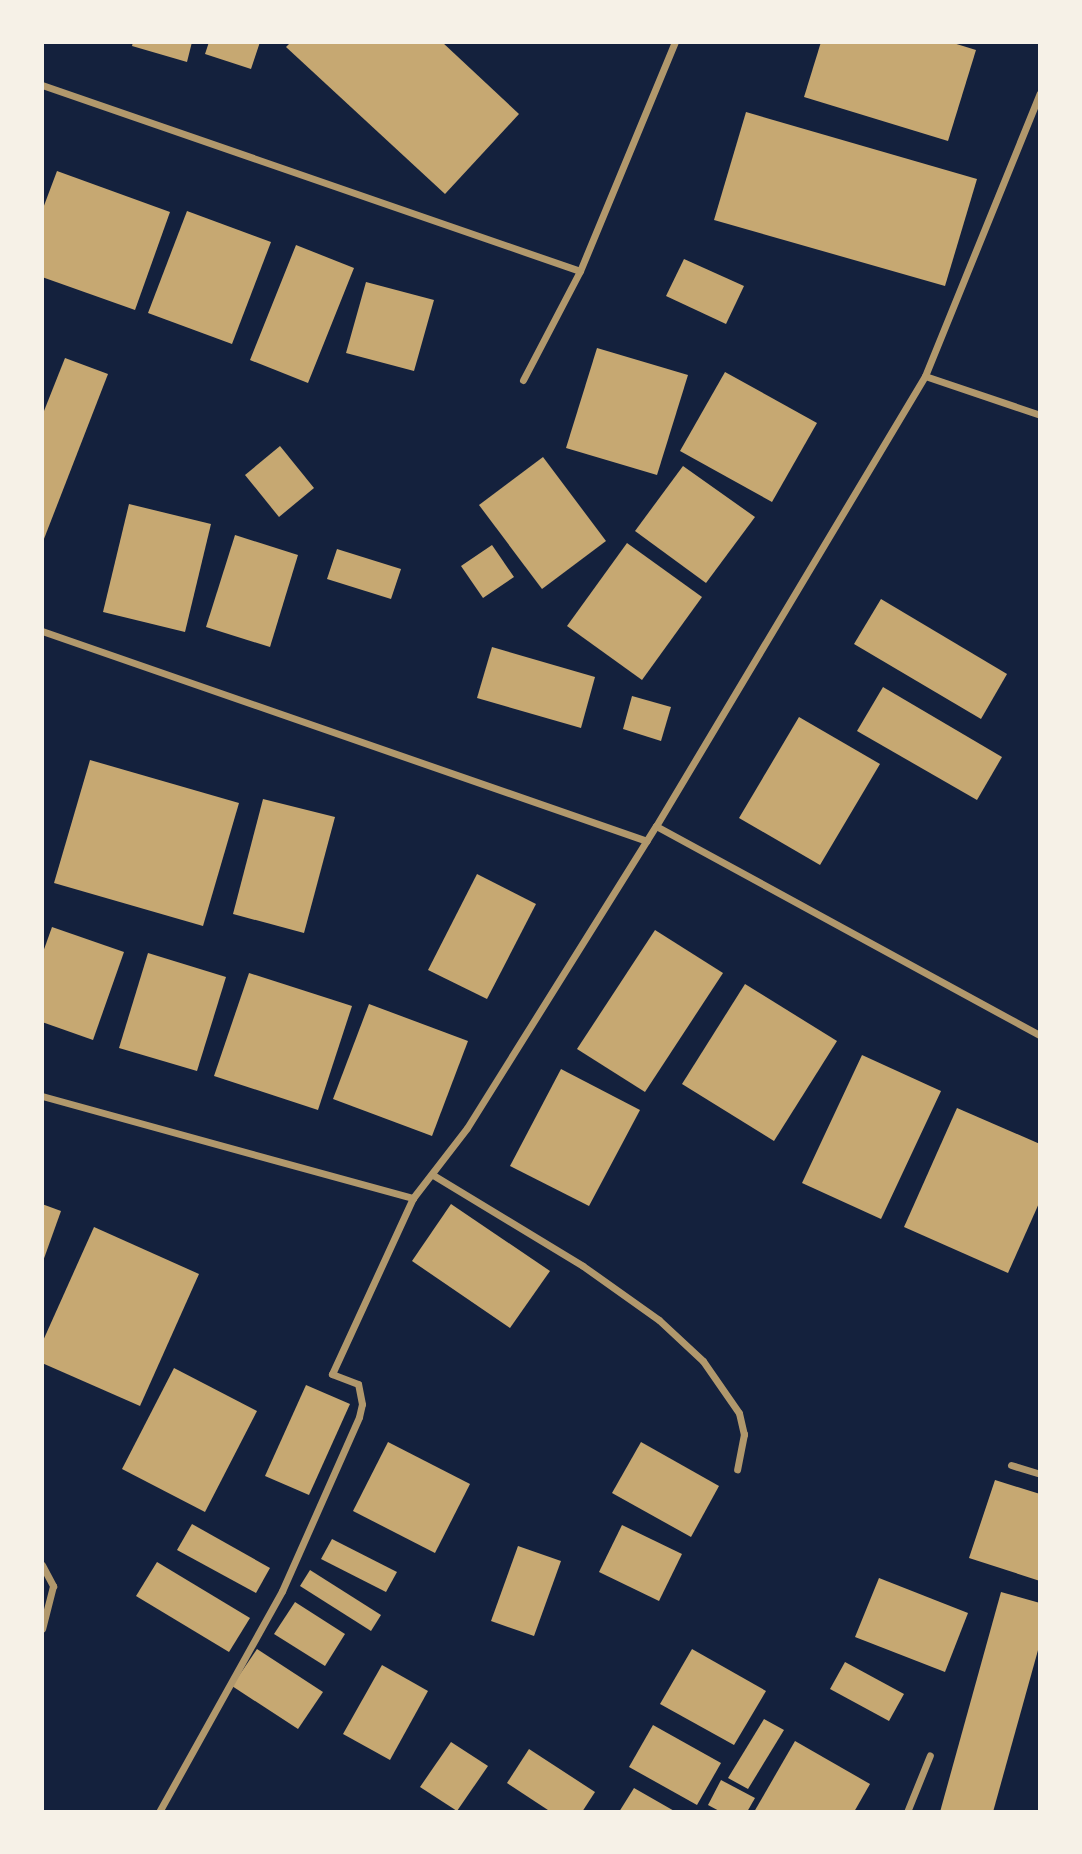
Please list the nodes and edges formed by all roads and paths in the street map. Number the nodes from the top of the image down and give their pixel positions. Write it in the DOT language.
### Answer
graph roads {
  1 [pos="676,42"];
  2 [pos="42,85"];
  3 [pos="1040,93"];
  4 [pos="580,271"];
  5 [pos="925,376"];
  6 [pos="523,380"];
  7 [pos="1040,415"];
  8 [pos="42,631"];
  9 [pos="656,826"];
  10 [pos="647,841"];
  11 [pos="1040,1035"];
  12 [pos="42,1096"];
  13 [pos="433,1175"];
  14 [pos="413,1198"];
  15 [pos="1011,1465"];
  16 [pos="737,1469"];
  17 [pos="1040,1474"];
  18 [pos="42,1565"];
  19 [pos="42,1629"];
  20 [pos="930,1755"];
  21 [pos="159,1812"];
  22 [pos="907,1812"];
  1 -- 4 [label="street"];
  2 -- 4 [label="street"];
  3 -- 5 [label="street"];
  4 -- 6 [label="street"];
  5 -- 7 [label="street"];
  5 -- 9 [label="street"];
  8 -- 10 [label="street"];
  9 -- 10 [label="street"];
  9 -- 11 [label="street"];
  10 -- 13 [label="street"];
  12 -- 14 [label="street"];
  13 -- 14 [label="street"];
  13 -- 16 [label="street"];
  14 -- 21 [label="street"];
  15 -- 17 [label="street"];
  18 -- 19 [label="street"];
  20 -- 22 [label="street"];
}
